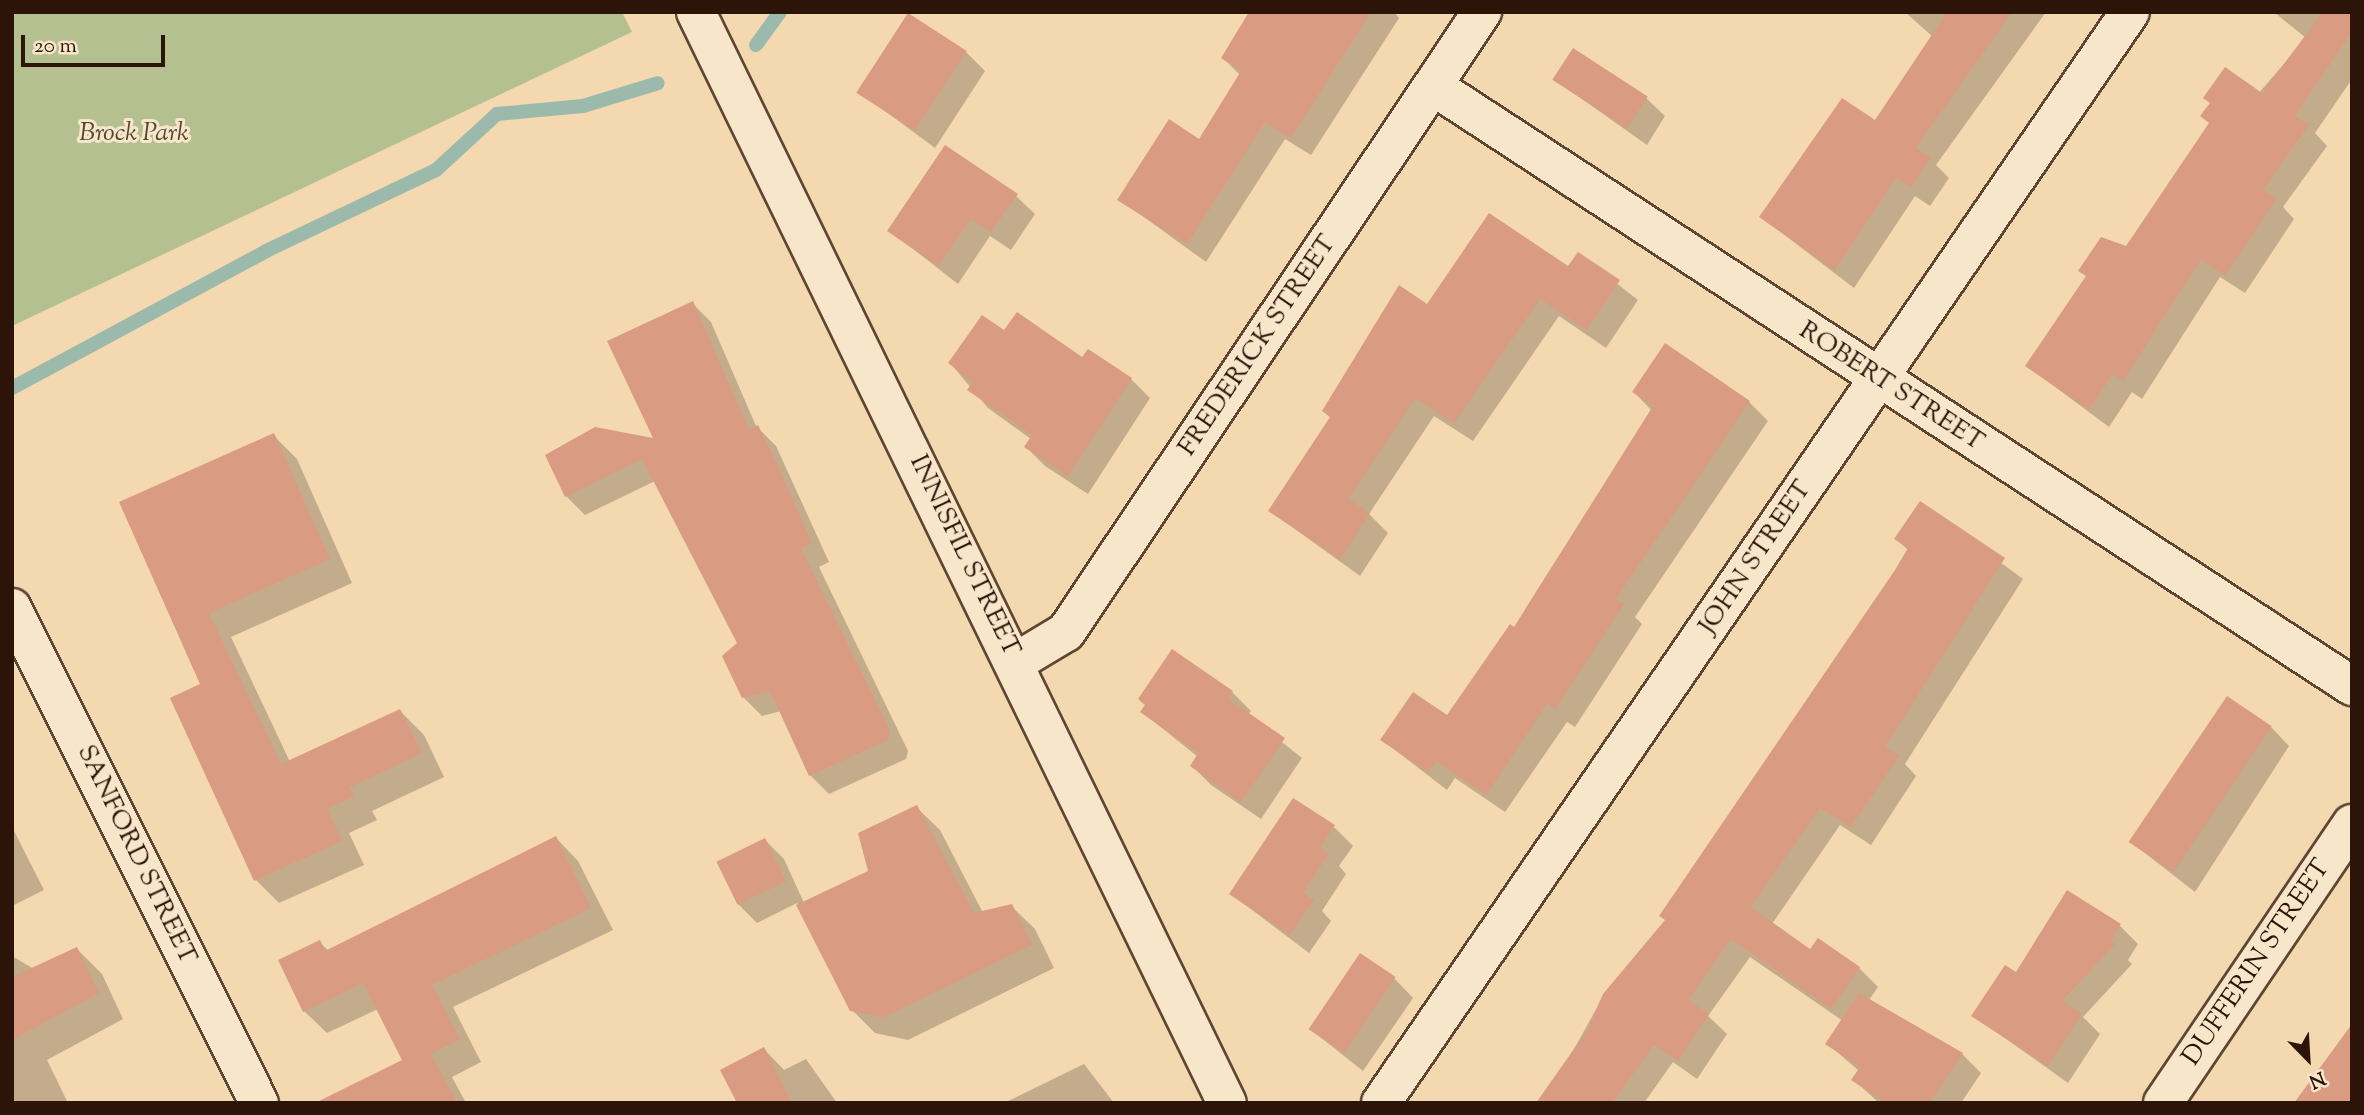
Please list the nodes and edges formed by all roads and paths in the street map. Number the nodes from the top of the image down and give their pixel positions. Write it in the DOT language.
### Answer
graph roads {
  1 [pos="696,12"];
  2 [pos="1482,12"];
  3 [pos="2130,12"];
  4 [pos="1433,86"];
  5 [pos="1878,379"];
  6 [pos="12,608"];
  7 [pos="1016,662"];
  8 [pos="2352,685"];
  9 [pos="2352,824"];
  10 [pos="259,1103"];
  11 [pos="1227,1103"];
  12 [pos="1381,1103"];
  13 [pos="2163,1103"];
  1 -- 7 [label="street, INNISFIL STREET"];
  2 -- 4 [label="street, FREDERICK STREET"];
  3 -- 5 [label="street, JOHN STREET"];
  4 -- 5 [label="street, ROBERT STREET"];
  4 -- 7 [label="street, FREDERICK STREET"];
  5 -- 8 [label="street, ROBERT STREET"];
  5 -- 12 [label="street, JOHN STREET"];
  6 -- 10 [label="street, SANFORD STREET"];
  7 -- 11 [label="street, INNISFIL STREET"];
  9 -- 13 [label="street, DUFFERIN STREET"];
}
